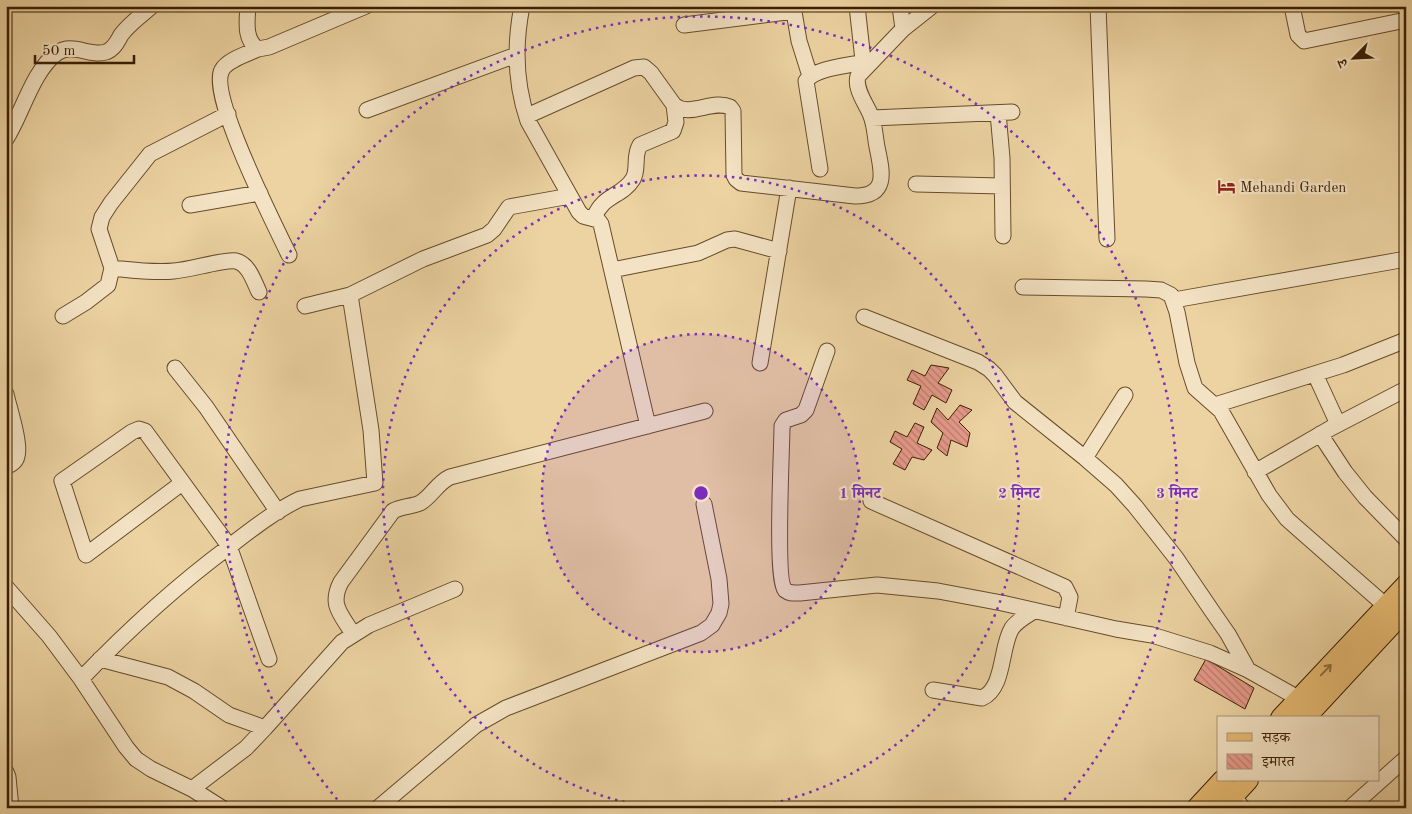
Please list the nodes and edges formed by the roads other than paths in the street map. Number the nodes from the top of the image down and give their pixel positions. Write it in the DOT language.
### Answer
graph roads {
  1 [pos="152,6"];
  2 [pos="248,6"];
  3 [pos="366,6"];
  4 [pos="522,6"];
  5 [pos="857,6"];
  6 [pos="900,6"];
  7 [pos="932,6"];
  8 [pos="1098,6"];
  9 [pos="1292,6"];
  10 [pos="794,9"];
  11 [pos="1406,20"];
  12 [pos="684,25"];
  13 [pos="903,29"];
  14 [pos="258,49"];
  15 [pos="516,55"];
  16 [pos="864,65"];
  17 [pos="810,76"];
  18 [pos="674,105"];
  19 [pos="367,110"];
  20 [pos="228,114"];
  21 [pos="527,116"];
  22 [pos="872,118"];
  23 [pos="6,139"];
  24 [pos="820,169"];
  25 [pos="916,184"];
  26 [pos="1002,186"];
  27 [pos="789,188"];
  28 [pos="260,193"];
  29 [pos="570,196"];
  30 [pos="190,205"];
  31 [pos="594,218"];
  32 [pos="1003,236"];
  33 [pos="1107,239"];
  34 [pos="779,251"];
  35 [pos="290,255"];
  36 [pos="1406,259"];
  37 [pos="112,268"];
  38 [pos="612,270"];
  39 [pos="1023,287"];
  40 [pos="259,292"];
  41 [pos="350,294"];
  42 [pos="1174,300"];
  43 [pos="305,306"];
  44 [pos="62,316"];
  45 [pos="864,317"];
  46 [pos="1406,340"];
  47 [pos="827,350"];
  48 [pos="760,363"];
  49 [pos="175,368"];
  50 [pos="1315,374"];
  51 [pos="1406,389"];
  52 [pos="6,394"];
  53 [pos="1124,395"];
  54 [pos="1215,405"];
  55 [pos="706,411"];
  56 [pos="1338,424"];
  57 [pos="648,426"];
  58 [pos="1320,434"];
  59 [pos="1084,458"];
  60 [pos="6,466"];
  61 [pos="1255,472"];
  62 [pos="182,482"];
  63 [pos="871,501"];
  64 [pos="704,504"];
  65 [pos="278,512"];
  66 [pos="1406,539"];
  67 [pos="229,546"];
  68 [pos="1406,584"];
  69 [pos="6,587"];
  70 [pos="455,589"];
  71 [pos="1386,606"];
  72 [pos="1406,608"];
  73 [pos="1034,611"];
  74 [pos="1066,618"];
  75 [pos="353,634"];
  76 [pos="100,659"];
  77 [pos="269,659"];
  78 [pos="1248,670"];
  79 [pos="81,679"];
  80 [pos="933,690"];
  81 [pos="1298,698"];
  82 [pos="1282,716"];
  83 [pos="1307,716"];
  84 [pos="265,728"];
  85 [pos="1406,758"];
  86 [pos="6,772"];
  87 [pos="1380,781"];
  88 [pos="1245,782"];
  89 [pos="1379,782"];
  90 [pos="192,789"];
  91 [pos="1228,795"];
  92 [pos="220,807"];
  93 [pos="11,808"];
  94 [pos="378,808"];
  95 [pos="1197,808"];
  96 [pos="1350,808"];
  1 -- 23 [label="street"];
  2 -- 14 [label="street"];
  3 -- 14 [label="street"];
  4 -- 15 [label="street"];
  5 -- 16 [label="street"];
  6 -- 13 [label="street"];
  7 -- 13 [label="street"];
  8 -- 33 [label="street"];
  9 -- 11 [label="street"];
  10 -- 12 [label="street"];
  10 -- 17 [label="street"];
  13 -- 16 [label="street"];
  14 -- 20 [label="street"];
  15 -- 19 [label="street"];
  15 -- 21 [label="street"];
  16 -- 17 [label="street"];
  16 -- 22 [label="street"];
  17 -- 24 [label="street"];
  18 -- 21 [label="street"];
  18 -- 27 [label="street"];
  18 -- 31 [label="street"];
  20 -- 28 [label="street"];
  20 -- 37 [label="street"];
  21 -- 29 [label="street"];
  22 -- 26 [label="street"];
  22 -- 27 [label="street"];
  25 -- 26 [label="street"];
  26 -- 32 [label="street"];
  27 -- 34 [label="street"];
  28 -- 30 [label="street"];
  28 -- 35 [label="street"];
  29 -- 31 [label="street"];
  29 -- 41 [label="street"];
  31 -- 38 [label="street"];
  34 -- 38 [label="street"];
  34 -- 48 [label="street"];
  36 -- 42 [label="street"];
  37 -- 40 [label="street"];
  37 -- 44 [label="street"];
  38 -- 57 [label="street"];
  39 -- 42 [label="street"];
  41 -- 43 [label="street"];
  41 -- 65 [label="street"];
  42 -- 54 [label="street"];
  45 -- 59 [label="street"];
  46 -- 50 [label="street"];
  47 -- 73 [label="street"];
  49 -- 65 [label="street"];
  50 -- 54 [label="street"];
  50 -- 56 [label="street"];
  51 -- 56 [label="street"];
  52 -- 60 [label="street"];
  53 -- 59 [label="street"];
  54 -- 61 [label="street"];
  55 -- 57 [label="street"];
  56 -- 58 [label="street"];
  57 -- 75 [label="street"];
  58 -- 61 [label="street"];
  58 -- 66 [label="street"];
  59 -- 78 [label="street"];
  61 -- 71 [label="street"];
  62 -- 62 [label="street"];
  62 -- 67 [label="street"];
  63 -- 74 [label="street"];
  64 -- 94 [label="street"];
  65 -- 67 [label="street"];
  67 -- 76 [label="street"];
  67 -- 77 [label="street"];
  68 -- 71 [label="main road"];
  69 -- 79 [label="street"];
  70 -- 75 [label="street"];
  81 -- 71 [label="main road, one-way"];
  72 -- 83 [label="main road"];
  73 -- 74 [label="street"];
  73 -- 80 [label="street"];
  74 -- 78 [label="street"];
  75 -- 84 [label="street"];
  76 -- 79 [label="street"];
  76 -- 84 [label="street"];
  78 -- 81 [label="street"];
  79 -- 90 [label="street"];
  81 -- 82 [label="main road"];
  84 -- 90 [label="street"];
  85 -- 87 [label="street"];
  86 -- 93 [label="street"];
  88 -- 91 [label="main road"];
  89 -- 96 [label="street"];
  90 -- 92 [label="street"];
  91 -- 95 [label="main road"];
}
